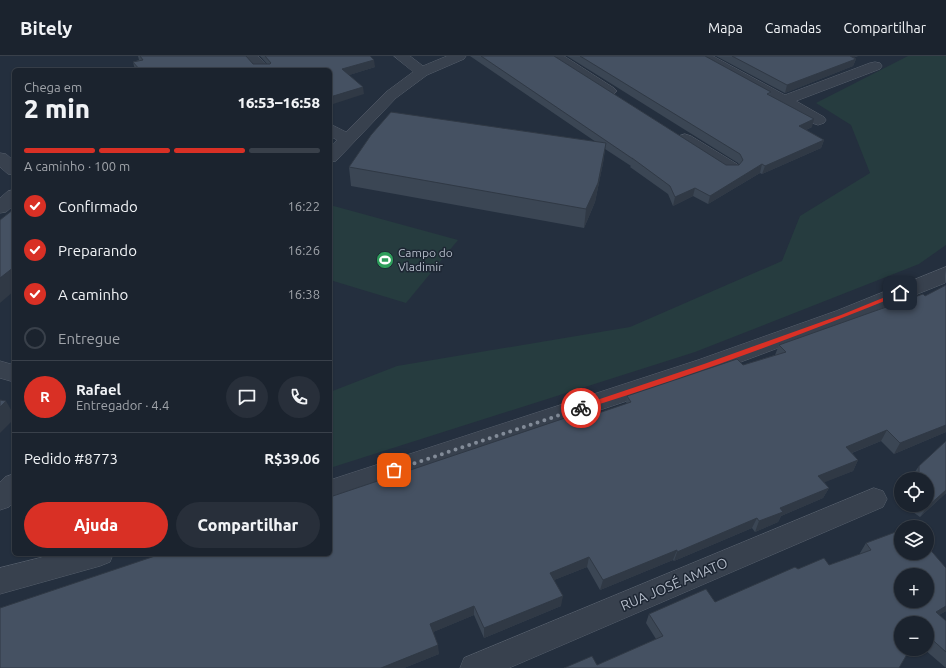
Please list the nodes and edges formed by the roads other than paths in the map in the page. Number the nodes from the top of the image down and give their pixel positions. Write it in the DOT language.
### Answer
graph roads {
  1 [pos="250,56"];
  2 [pos="401,56"];
  3 [pos="459,56"];
  4 [pos="554,56"];
  5 [pos="703,56"];
  6 [pos="875,66"];
  7 [pos="262,68"];
  8 [pos="422,72"];
  9 [pos="624,100"];
  10 [pos="784,101"];
  11 [pos="818,120"];
  12 [pos="332,130"];
  13 [pos="675,133"];
  14 [pos="347,139"];
  15 [pos="332,155"];
  16 [pos="0,158"];
  17 [pos="12,167"];
  18 [pos="731,168"];
  19 [pos="12,197"];
  20 [pos="0,208"];
  21 [pos="946,273"];
  22 [pos="0,369"];
  23 [pos="12,373"];
  24 [pos="12,486"];
  25 [pos="332,489"];
  26 [pos="0,499"];
  27 [pos="874,499"];
  28 [pos="93,556"];
  29 [pos="0,581"];
  30 [pos="475,668"];
  1 -- 7 [label="street"];
  2 -- 8 [label="street"];
  3 -- 8 [label="street"];
  4 -- 9 [label="street"];
  5 -- 10 [label="street"];
  6 -- 10 [label="street"];
  8 -- 14 [label="street"];
  10 -- 11 [label="street"];
  12 -- 14 [label="street"];
  13 -- 18 [label="street"];
  14 -- 15 [label="street"];
  16 -- 17 [label="street"];
  19 -- 20 [label="street"];
  21 -- 25 [label="street"];
  22 -- 23 [label="street"];
  24 -- 26 [label="street"];
  27 -- 30 [label="street, RUA JOSÉ AMATO"];
  28 -- 29 [label="street"];
}
